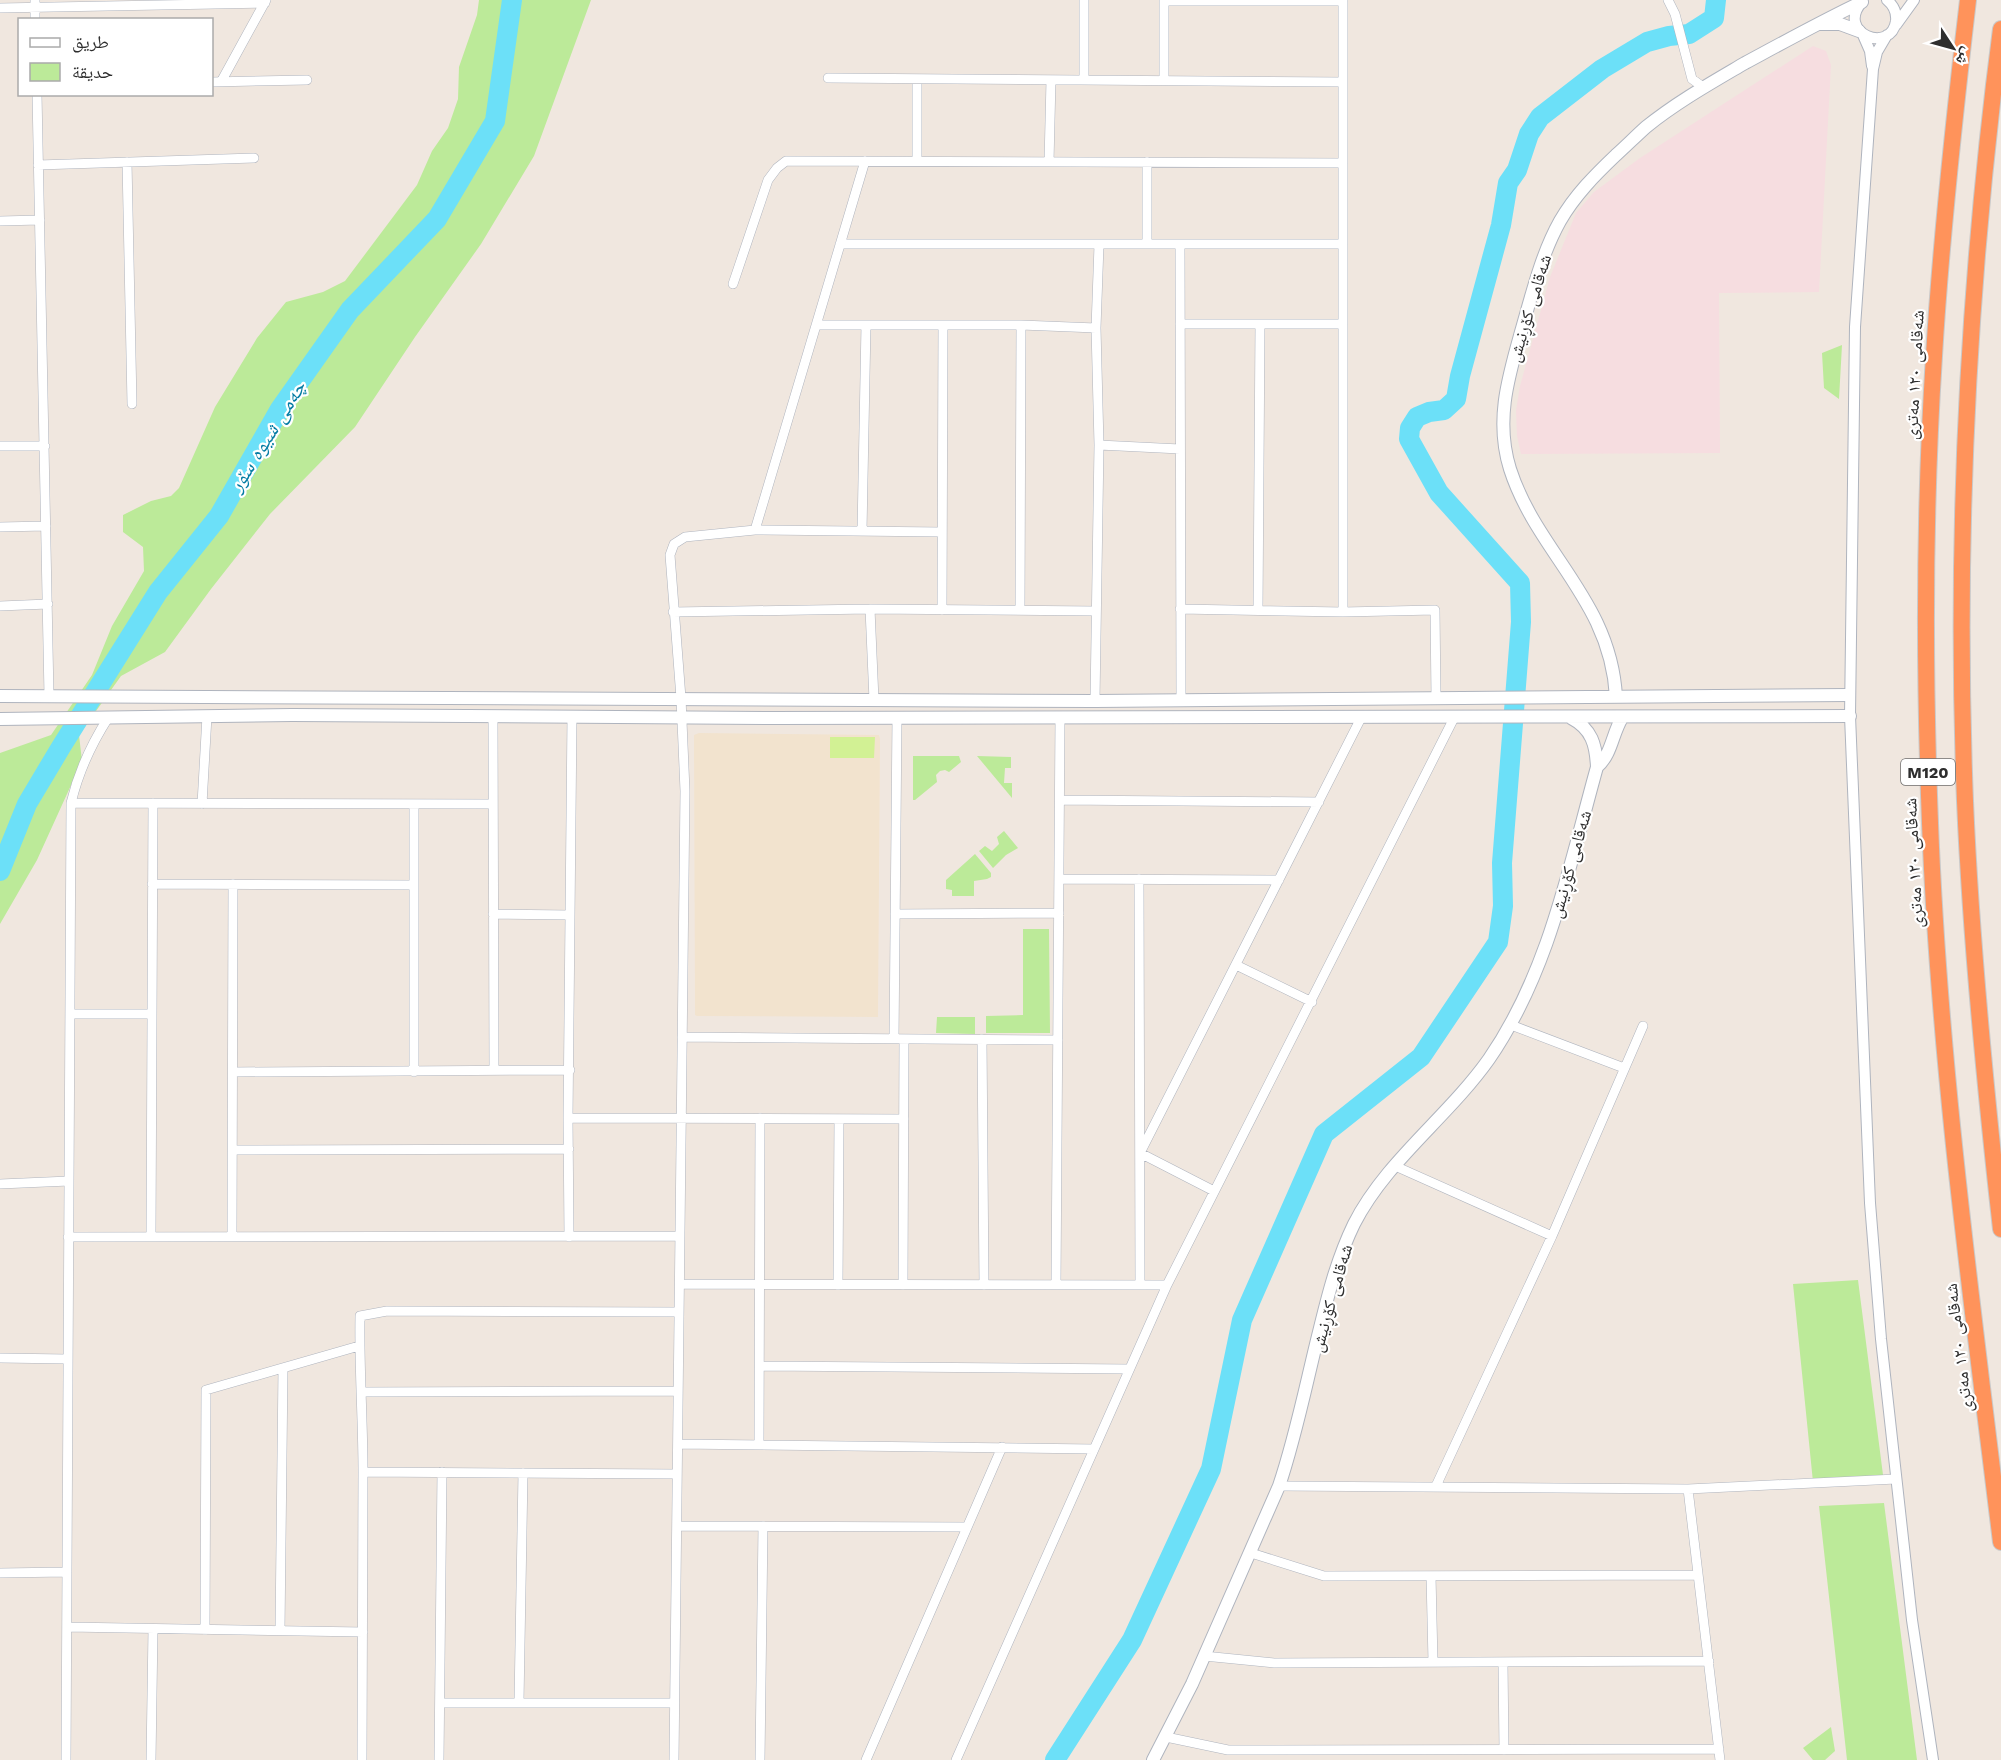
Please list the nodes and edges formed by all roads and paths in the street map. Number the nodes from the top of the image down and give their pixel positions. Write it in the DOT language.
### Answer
graph roads {
  1 [pos="1084,0"];
  2 [pos="1164,0"];
  3 [pos="1245,0"];
  4 [pos="1668,0"];
  5 [pos="1887,0"];
  6 [pos="1914,0"];
  7 [pos="1968,0"];
  8 [pos="266,1"];
  9 [pos="1343,1"];
  10 [pos="1863,1"];
  11 [pos="35,4"];
  12 [pos="0,8"];
  13 [pos="1816,24"];
  14 [pos="2001,29"];
  15 [pos="1890,32"];
  16 [pos="1861,33"];
  17 [pos="1873,69"];
  18 [pos="828,78"];
  19 [pos="917,79"];
  20 [pos="307,80"];
  21 [pos="1052,80"];
  22 [pos="1084,80"];
  23 [pos="1164,80"];
  24 [pos="216,82"];
  25 [pos="1344,82"];
  26 [pos="1703,87"];
  27 [pos="37,96"];
  28 [pos="254,158"];
  29 [pos="865,161"];
  30 [pos="917,161"];
  31 [pos="127,162"];
  32 [pos="1049,162"];
  33 [pos="1147,162"];
  34 [pos="1343,163"];
  35 [pos="38,165"];
  36 [pos="40,220"];
  37 [pos="0,221"];
  38 [pos="840,244"];
  39 [pos="1147,244"];
  40 [pos="1180,244"];
  41 [pos="1343,244"];
  42 [pos="1099,245"];
  43 [pos="733,284"];
  44 [pos="1180,324"];
  45 [pos="1260,324"];
  46 [pos="1343,324"];
  47 [pos="816,325"];
  48 [pos="866,325"];
  49 [pos="944,325"];
  50 [pos="1021,325"];
  51 [pos="1096,328"];
  52 [pos="132,404"];
  53 [pos="1099,445"];
  54 [pos="0,446"];
  55 [pos="45,446"];
  56 [pos="1180,449"];
  57 [pos="46,526"];
  58 [pos="0,527"];
  59 [pos="755,530"];
  60 [pos="862,531"];
  61 [pos="942,532"];
  62 [pos="48,604"];
  63 [pos="0,606"];
  64 [pos="870,609"];
  65 [pos="1180,609"];
  66 [pos="942,610"];
  67 [pos="1020,610"];
  68 [pos="1096,610"];
  69 [pos="1258,610"];
  70 [pos="673,612"];
  71 [pos="1342,612"];
  72 [pos="1849,694"];
  73 [pos="0,696"];
  74 [pos="49,696"];
  75 [pos="1616,697"];
  76 [pos="681,698"];
  77 [pos="1436,698"];
  78 [pos="1181,699"];
  79 [pos="1464,699"];
  80 [pos="874,700"];
  81 [pos="1095,701"];
  82 [pos="207,716"];
  83 [pos="493,716"];
  84 [pos="572,716"];
  85 [pos="1362,716"];
  86 [pos="1850,716"];
  87 [pos="105,718"];
  88 [pos="681,718"];
  89 [pos="897,718"];
  90 [pos="1060,718"];
  91 [pos="1454,718"];
  92 [pos="1571,718"];
  93 [pos="1622,718"];
  94 [pos="0,719"];
  95 [pos="1598,767"];
  96 [pos="1060,800"];
  97 [pos="1319,802"];
  98 [pos="71,803"];
  99 [pos="153,803"];
  100 [pos="202,804"];
  101 [pos="414,804"];
  102 [pos="493,804"];
  103 [pos="1059,879"];
  104 [pos="1139,879"];
  105 [pos="1279,880"];
  106 [pos="152,884"];
  107 [pos="233,884"];
  108 [pos="414,885"];
  109 [pos="1059,913"];
  110 [pos="494,914"];
  111 [pos="895,914"];
  112 [pos="570,915"];
  113 [pos="1236,965"];
  114 [pos="1312,1002"];
  115 [pos="70,1014"];
  116 [pos="152,1014"];
  117 [pos="1511,1025"];
  118 [pos="1642,1026"];
  119 [pos="682,1037"];
  120 [pos="899,1039"];
  121 [pos="982,1039"];
  122 [pos="1058,1040"];
  123 [pos="1624,1068"];
  124 [pos="494,1070"];
  125 [pos="570,1070"];
  126 [pos="233,1072"];
  127 [pos="414,1072"];
  128 [pos="568,1118"];
  129 [pos="681,1118"];
  130 [pos="760,1119"];
  131 [pos="839,1119"];
  132 [pos="904,1119"];
  133 [pos="568,1149"];
  134 [pos="233,1150"];
  135 [pos="1140,1153"];
  136 [pos="1395,1166"];
  137 [pos="69,1181"];
  138 [pos="0,1184"];
  139 [pos="1215,1191"];
  140 [pos="2001,1228"];
  141 [pos="151,1236"];
  142 [pos="232,1236"];
  143 [pos="680,1236"];
  144 [pos="1552,1236"];
  145 [pos="68,1237"];
  146 [pos="569,1237"];
  147 [pos="680,1284"];
  148 [pos="760,1285"];
  149 [pos="838,1285"];
  150 [pos="903,1285"];
  151 [pos="984,1285"];
  152 [pos="1056,1285"];
  153 [pos="1140,1285"];
  154 [pos="1167,1285"];
  155 [pos="679,1312"];
  156 [pos="359,1346"];
  157 [pos="0,1358"];
  158 [pos="67,1359"];
  159 [pos="760,1366"];
  160 [pos="283,1368"];
  161 [pos="1129,1369"];
  162 [pos="678,1390"];
  163 [pos="362,1392"];
  164 [pos="678,1444"];
  165 [pos="759,1445"];
  166 [pos="1002,1447"];
  167 [pos="1094,1449"];
  168 [pos="363,1472"];
  169 [pos="442,1472"];
  170 [pos="524,1473"];
  171 [pos="677,1474"];
  172 [pos="1896,1479"];
  173 [pos="1280,1486"];
  174 [pos="1436,1486"];
  175 [pos="1688,1489"];
  176 [pos="677,1526"];
  177 [pos="763,1526"];
  178 [pos="967,1527"];
  179 [pos="2001,1542"];
  180 [pos="1251,1553"];
  181 [pos="68,1572"];
  182 [pos="0,1573"];
  183 [pos="1698,1575"];
  184 [pos="1431,1576"];
  185 [pos="68,1627"];
  186 [pos="153,1629"];
  187 [pos="205,1630"];
  188 [pos="280,1630"];
  189 [pos="363,1632"];
  190 [pos="1204,1656"];
  191 [pos="1709,1661"];
  192 [pos="1433,1662"];
  193 [pos="1503,1662"];
  194 [pos="519,1702"];
  195 [pos="440,1703"];
  196 [pos="675,1703"];
  197 [pos="1166,1737"];
  198 [pos="1719,1749"];
  199 [pos="1504,1750"];
  200 [pos="1401,1755"];
  201 [pos="66,1760"];
  202 [pos="151,1760"];
  203 [pos="362,1760"];
  204 [pos="439,1760"];
  205 [pos="674,1760"];
  206 [pos="760,1760"];
  207 [pos="866,1760"];
  208 [pos="956,1760"];
  209 [pos="1153,1760"];
  210 [pos="1720,1760"];
  211 [pos="1933,1760"];
  1 -- 22 [label="street"];
  2 -- 3 [label="street"];
  2 -- 23 [label="street"];
  3 -- 9 [label="street"];
  4 -- 26 [label="street"];
  5 -- 15 [label="street"];
  6 -- 15 [label="street"];
  7 -- 179 [label="highway, شەقامی ١٢٠ مەتری / M120"];
  8 -- 11 [label="street"];
  8 -- 24 [label="street"];
  9 -- 25 [label="street"];
  10 -- 13 [label="main road, شەقامی کۆڕنیش"];
  10 -- 16 [label="street"];
  11 -- 12 [label="street"];
  13 -- 16 [label="main road"];
  13 -- 26 [label="main road, شەقامی کۆڕنیش"];
  14 -- 140 [label="highway, M120"];
  15 -- 16 [label="street"];
  15 -- 17 [label="street"];
  16 -- 17 [label="street"];
  17 -- 72 [label="street"];
  18 -- 19 [label="street"];
  19 -- 21 [label="street"];
  19 -- 30 [label="street"];
  20 -- 24 [label="street"];
  21 -- 22 [label="street"];
  21 -- 32 [label="street"];
  22 -- 23 [label="street"];
  23 -- 25 [label="street"];
  25 -- 34 [label="street"];
  26 -- 75 [label="main road, شەقامی کۆڕنیش"];
  27 -- 35 [label="street"];
  28 -- 31 [label="street"];
  29 -- 30 [label="street"];
  29 -- 38 [label="street"];
  29 -- 43 [label="street"];
  30 -- 32 [label="street"];
  31 -- 35 [label="street"];
  31 -- 52 [label="street"];
  32 -- 33 [label="street"];
  33 -- 34 [label="street"];
  33 -- 39 [label="street"];
  34 -- 41 [label="street"];
  35 -- 36 [label="street"];
  36 -- 37 [label="street"];
  36 -- 55 [label="street"];
  38 -- 42 [label="street"];
  38 -- 47 [label="street"];
  39 -- 40 [label="street"];
  39 -- 42 [label="street"];
  40 -- 41 [label="street"];
  40 -- 44 [label="street"];
  41 -- 46 [label="street"];
  42 -- 51 [label="street"];
  44 -- 45 [label="street"];
  44 -- 56 [label="street"];
  45 -- 46 [label="street"];
  45 -- 69 [label="street"];
  46 -- 71 [label="street"];
  47 -- 48 [label="street"];
  47 -- 59 [label="street"];
  48 -- 49 [label="street"];
  48 -- 60 [label="street"];
  49 -- 50 [label="street"];
  49 -- 61 [label="street"];
  50 -- 51 [label="street"];
  50 -- 67 [label="street"];
  51 -- 53 [label="street"];
  53 -- 56 [label="street"];
  53 -- 68 [label="street"];
  54 -- 55 [label="street"];
  55 -- 57 [label="street"];
  56 -- 65 [label="street"];
  57 -- 58 [label="street"];
  57 -- 62 [label="street"];
  59 -- 60 [label="street"];
  59 -- 70 [label="street"];
  60 -- 61 [label="street"];
  61 -- 66 [label="street"];
  62 -- 63 [label="street"];
  62 -- 74 [label="street"];
  64 -- 66 [label="street"];
  64 -- 70 [label="street"];
  64 -- 80 [label="street"];
  65 -- 69 [label="street"];
  65 -- 78 [label="street"];
  66 -- 67 [label="street"];
  67 -- 68 [label="street"];
  68 -- 81 [label="street"];
  69 -- 71 [label="street"];
  70 -- 76 [label="street"];
  71 -- 77 [label="street"];
  72 -- 75 [label="main road"];
  72 -- 86 [label="street"];
  73 -- 74 [label="main road"];
  74 -- 76 [label="main road"];
  75 -- 79 [label="main road"];
  76 -- 80 [label="main road"];
  76 -- 88 [label="street"];
  77 -- 78 [label="main road"];
  77 -- 79 [label="main road"];
  78 -- 81 [label="main road"];
  79 -- 91 [label="main road"];
  80 -- 81 [label="main road"];
  82 -- 83 [label="main road"];
  82 -- 87 [label="main road"];
  82 -- 100 [label="street"];
  83 -- 84 [label="main road"];
  83 -- 102 [label="street"];
  84 -- 88 [label="main road"];
  84 -- 112 [label="street"];
  85 -- 90 [label="main road"];
  85 -- 91 [label="main road"];
  85 -- 97 [label="street"];
  86 -- 93 [label="main road"];
  86 -- 172 [label="street"];
  87 -- 94 [label="main road"];
  87 -- 98 [label="street"];
  88 -- 89 [label="main road"];
  88 -- 119 [label="street"];
  89 -- 90 [label="main road"];
  89 -- 111 [label="street"];
  90 -- 96 [label="street"];
  91 -- 92 [label="main road"];
  91 -- 114 [label="street"];
  92 -- 93 [label="main road"];
  92 -- 95 [label="main road, شەقامی کۆڕنیش"];
  93 -- 95 [label="main road, شەقامی کۆڕنیش"];
  95 -- 117 [label="main road, شەقامی کۆڕنیش"];
  96 -- 97 [label="street"];
  96 -- 103 [label="street"];
  97 -- 105 [label="street"];
  98 -- 99 [label="street"];
  98 -- 115 [label="street"];
  99 -- 100 [label="street"];
  99 -- 106 [label="street"];
  100 -- 101 [label="street"];
  101 -- 102 [label="street"];
  101 -- 108 [label="street"];
  102 -- 110 [label="street"];
  103 -- 104 [label="street"];
  103 -- 109 [label="street"];
  104 -- 105 [label="street"];
  104 -- 135 [label="street"];
  105 -- 113 [label="street"];
  106 -- 107 [label="street"];
  106 -- 116 [label="street"];
  107 -- 108 [label="street"];
  107 -- 126 [label="street"];
  108 -- 127 [label="street"];
  109 -- 111 [label="street"];
  109 -- 122 [label="street"];
  110 -- 112 [label="street"];
  110 -- 124 [label="street"];
  111 -- 120 [label="street"];
  112 -- 125 [label="street"];
  113 -- 114 [label="street"];
  113 -- 135 [label="street"];
  114 -- 139 [label="street"];
  115 -- 116 [label="street"];
  115 -- 137 [label="street"];
  116 -- 141 [label="street"];
  117 -- 123 [label="street"];
  117 -- 136 [label="main road, شەقامی کۆڕنیش"];
  118 -- 123 [label="street"];
  119 -- 120 [label="street"];
  119 -- 129 [label="street"];
  120 -- 121 [label="street"];
  120 -- 132 [label="street"];
  121 -- 122 [label="street"];
  121 -- 151 [label="street"];
  122 -- 152 [label="street"];
  123 -- 144 [label="street"];
  124 -- 125 [label="street"];
  124 -- 127 [label="street"];
  125 -- 128 [label="street"];
  126 -- 127 [label="street"];
  126 -- 134 [label="street"];
  128 -- 129 [label="street"];
  128 -- 133 [label="street"];
  129 -- 130 [label="street"];
  129 -- 143 [label="street"];
  130 -- 131 [label="street"];
  130 -- 148 [label="street"];
  131 -- 132 [label="street"];
  131 -- 149 [label="street"];
  132 -- 150 [label="street"];
  133 -- 134 [label="street"];
  133 -- 146 [label="street"];
  134 -- 142 [label="street"];
  135 -- 139 [label="street"];
  135 -- 153 [label="street"];
  136 -- 144 [label="street"];
  136 -- 173 [label="main road, شەقامی کۆڕنیش"];
  137 -- 138 [label="street"];
  137 -- 145 [label="street"];
  139 -- 154 [label="street"];
  141 -- 142 [label="street"];
  141 -- 145 [label="street"];
  142 -- 146 [label="street"];
  143 -- 146 [label="street"];
  143 -- 147 [label="street"];
  144 -- 174 [label="street"];
  145 -- 158 [label="street"];
  147 -- 148 [label="street"];
  147 -- 155 [label="street"];
  148 -- 149 [label="street"];
  148 -- 159 [label="street"];
  149 -- 150 [label="street"];
  150 -- 151 [label="street"];
  151 -- 152 [label="street"];
  152 -- 153 [label="street"];
  153 -- 154 [label="street"];
  154 -- 161 [label="street"];
  155 -- 156 [label="street"];
  155 -- 162 [label="street"];
  156 -- 160 [label="street"];
  156 -- 163 [label="street"];
  157 -- 158 [label="street"];
  158 -- 181 [label="street"];
  159 -- 161 [label="street"];
  159 -- 165 [label="street"];
  160 -- 187 [label="street"];
  160 -- 188 [label="street"];
  161 -- 167 [label="street"];
  162 -- 163 [label="street"];
  162 -- 164 [label="street"];
  163 -- 168 [label="street"];
  164 -- 165 [label="street"];
  164 -- 171 [label="street"];
  165 -- 166 [label="street"];
  166 -- 167 [label="street"];
  166 -- 178 [label="street"];
  167 -- 208 [label="street"];
  168 -- 169 [label="street"];
  168 -- 189 [label="street"];
  169 -- 170 [label="street"];
  169 -- 195 [label="street"];
  170 -- 171 [label="street"];
  170 -- 194 [label="street"];
  171 -- 176 [label="street"];
  172 -- 175 [label="street"];
  172 -- 211 [label="street"];
  173 -- 174 [label="street"];
  173 -- 180 [label="main road, شەقامی کۆڕنیش"];
  174 -- 175 [label="street"];
  175 -- 183 [label="street"];
  176 -- 177 [label="street"];
  176 -- 196 [label="street"];
  177 -- 178 [label="street"];
  177 -- 206 [label="street"];
  178 -- 207 [label="street"];
  180 -- 184 [label="street"];
  180 -- 190 [label="main road, شەقامی کۆڕنیش"];
  181 -- 182 [label="street"];
  181 -- 185 [label="street"];
  183 -- 184 [label="street"];
  183 -- 191 [label="street"];
  184 -- 192 [label="street"];
  185 -- 186 [label="street"];
  185 -- 201 [label="street"];
  186 -- 187 [label="street"];
  186 -- 202 [label="street"];
  187 -- 188 [label="street"];
  188 -- 189 [label="street"];
  189 -- 203 [label="street"];
  190 -- 192 [label="street"];
  190 -- 197 [label="main road, شەقامی کۆڕنیش"];
  191 -- 193 [label="street"];
  191 -- 198 [label="street"];
  192 -- 193 [label="street"];
  193 -- 199 [label="street"];
  194 -- 195 [label="street"];
  194 -- 196 [label="street"];
  195 -- 204 [label="street"];
  196 -- 205 [label="street"];
  197 -- 200 [label="street"];
  197 -- 209 [label="main road, شەقامی کۆڕنیش"];
  198 -- 199 [label="street"];
  198 -- 210 [label="street"];
  199 -- 200 [label="street"];
}
